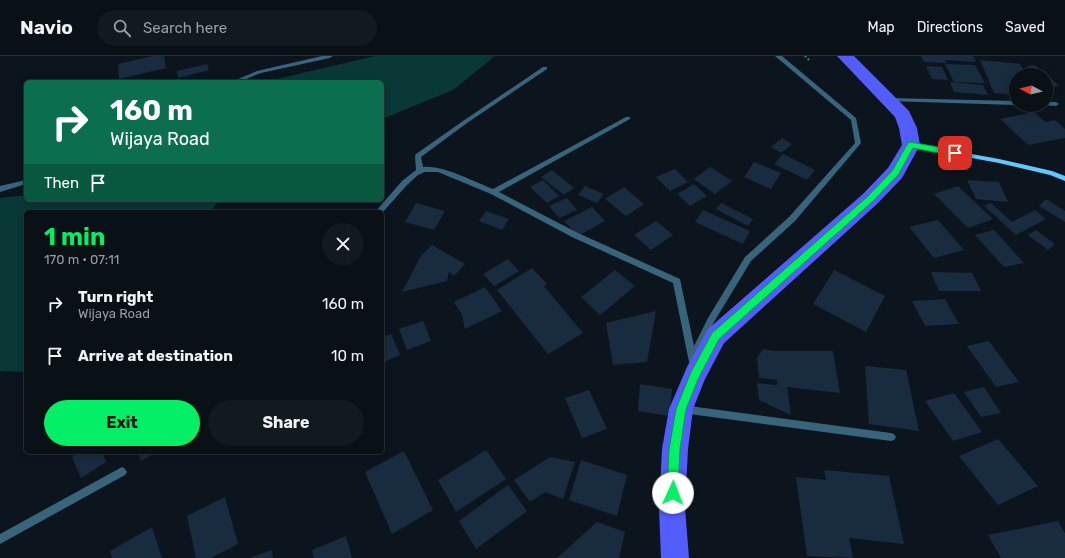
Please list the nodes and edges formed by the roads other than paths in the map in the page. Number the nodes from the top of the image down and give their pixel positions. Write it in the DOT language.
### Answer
graph roads {
  1 [pos="330,56"];
  2 [pos="778,56"];
  3 [pos="845,56"];
  4 [pos="545,68"];
  5 [pos="239,80"];
  6 [pos="889,100"];
  7 [pos="1009,103"];
  8 [pos="628,118"];
  9 [pos="910,145"];
  10 [pos="420,171"];
  11 [pos="1065,179"];
  12 [pos="24,183"];
  13 [pos="0,189"];
  14 [pos="493,192"];
  15 [pos="381,210"];
  16 [pos="694,366"];
  17 [pos="681,409"];
  18 [pos="891,437"];
  19 [pos="122,472"];
  20 [pos="0,539"];
  21 [pos="675,558"];
  1 -- 5 [label="street"];
  2 -- 16 [label="street"];
  3 -- 6 [label="main road"];
  4 -- 10 [label="street"];
  6 -- 7 [label="street"];
  6 -- 9 [label="main road"];
  8 -- 14 [label="street"];
  9 -- 11 [label="street"];
  9 -- 16 [label="main road"];
  10 -- 14 [label="street"];
  10 -- 15 [label="street"];
  12 -- 13 [label="street"];
  14 -- 16 [label="street"];
  16 -- 17 [label="main road"];
  17 -- 18 [label="street"];
  17 -- 21 [label="main road"];
  19 -- 20 [label="street"];
}
